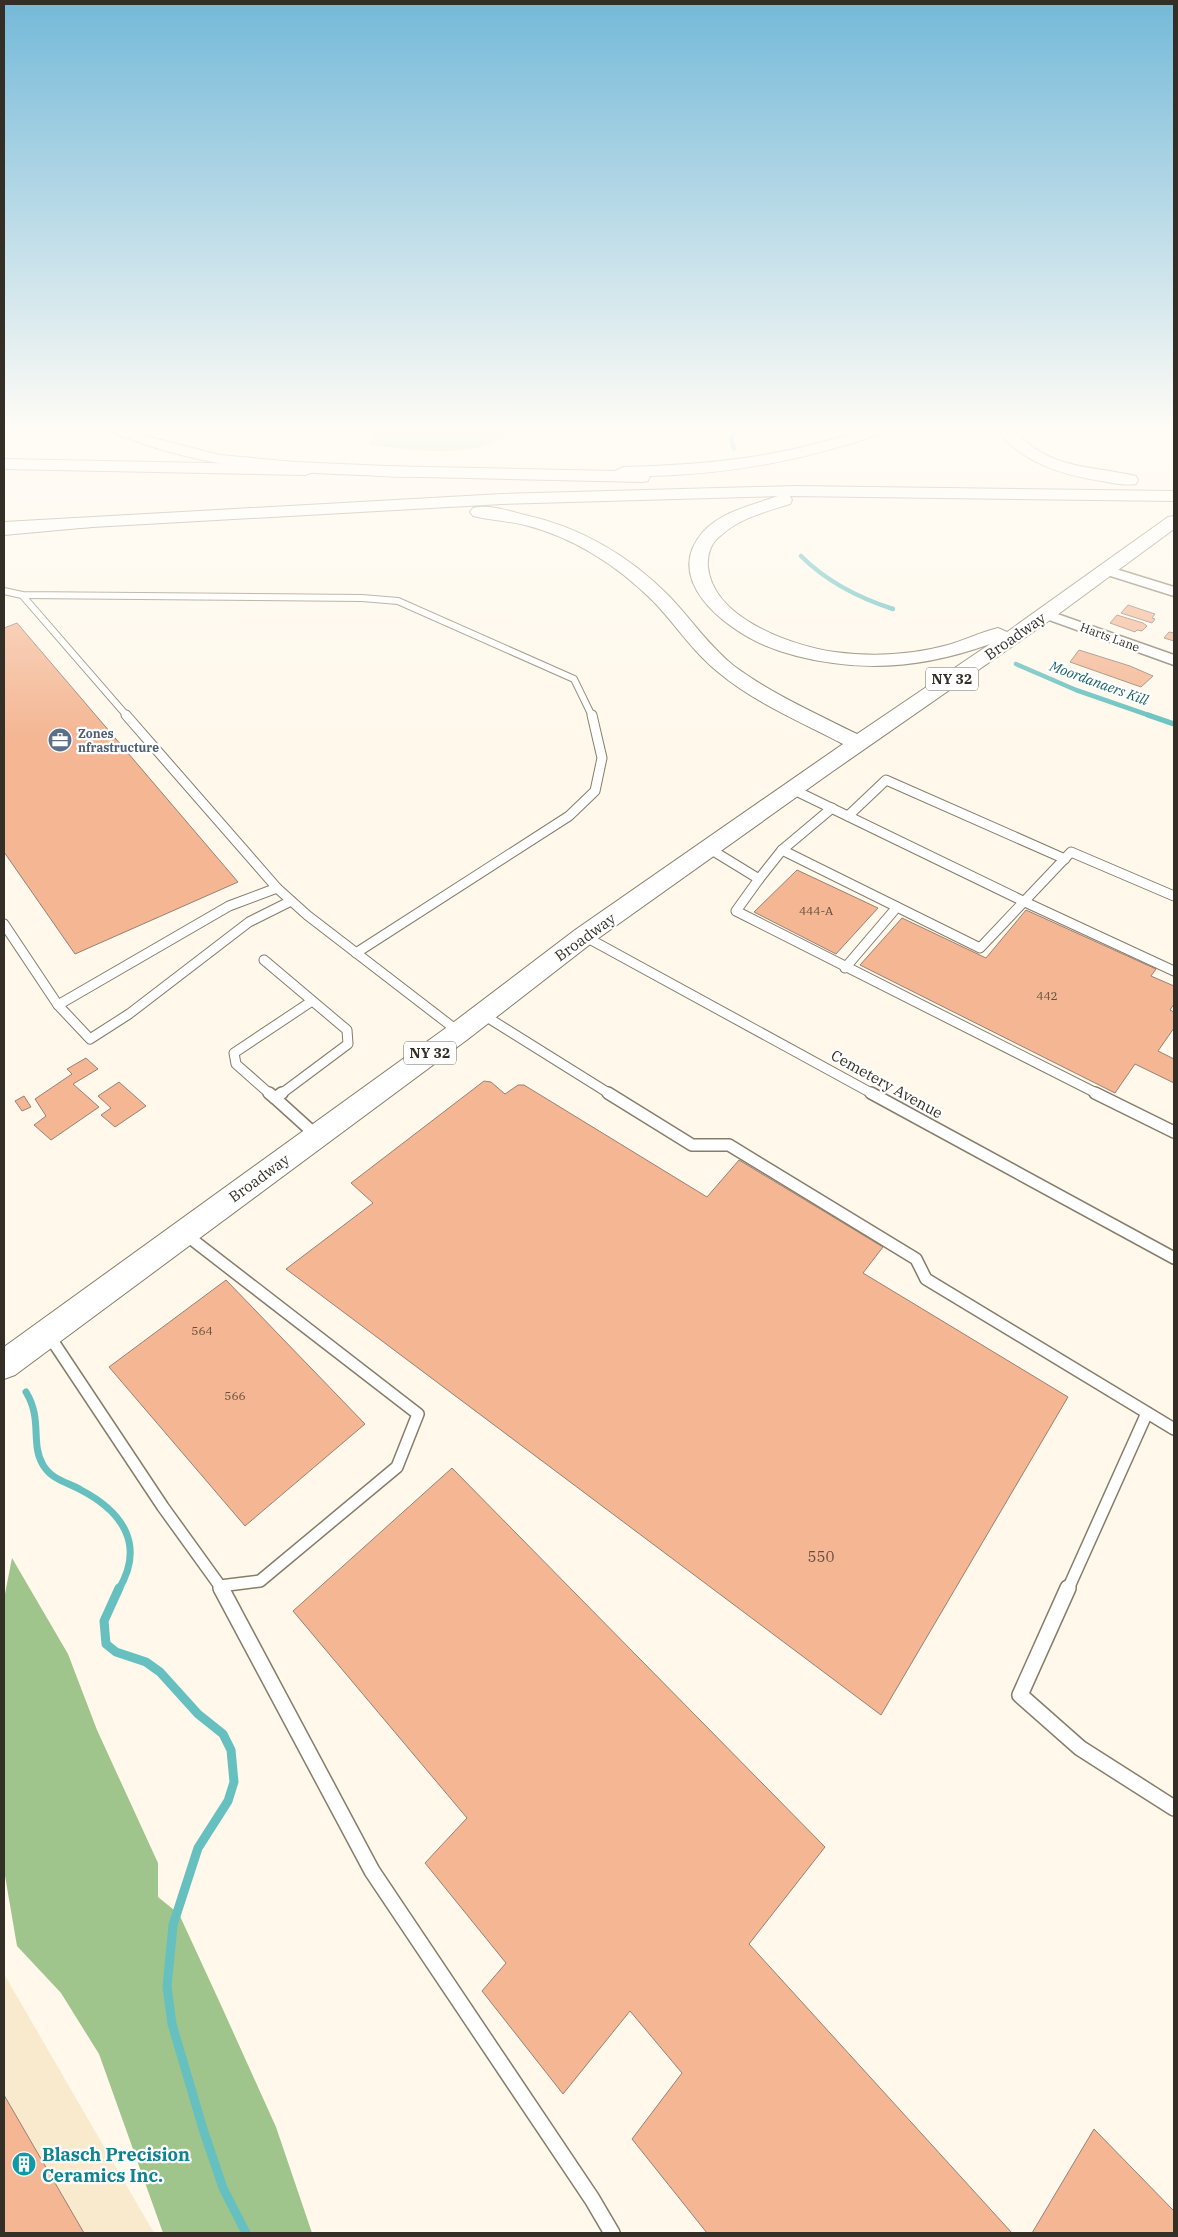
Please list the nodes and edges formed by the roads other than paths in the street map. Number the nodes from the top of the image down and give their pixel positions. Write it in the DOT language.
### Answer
graph roads {
  1 [pos="565,531"];
  2 [pos="716,531"];
  3 [pos="1160,531"];
  4 [pos="1174,538"];
  5 [pos="1106,570"];
  6 [pos="4,591"];
  7 [pos="1174,592"];
  8 [pos="22,595"];
  9 [pos="1046,614"];
  10 [pos="1174,660"];
  11 [pos="858,743"];
  12 [pos="794,790"];
  13 [pos="832,808"];
  14 [pos="848,816"];
  15 [pos="710,848"];
  16 [pos="782,850"];
  17 [pos="1065,859"];
  18 [pos="759,878"];
  19 [pos="277,888"];
  20 [pos="1174,896"];
  21 [pos="291,901"];
  22 [pos="1024,902"];
  23 [pos="896,907"];
  24 [pos="4,924"];
  25 [pos="584,936"];
  26 [pos="356,953"];
  27 [pos="264,960"];
  28 [pos="845,968"];
  29 [pos="1174,971"];
  30 [pos="312,1001"];
  31 [pos="58,1005"];
  32 [pos="482,1014"];
  33 [pos="459,1032"];
  34 [pos="276,1098"];
  35 [pos="1174,1132"];
  36 [pos="317,1136"];
  37 [pos="184,1234"];
  38 [pos="1174,1258"];
  39 [pos="48,1333"];
  40 [pos="4,1365"];
  41 [pos="1147,1413"];
  42 [pos="1174,1429"];
  43 [pos="220,1586"];
  44 [pos="1174,1808"];
  45 [pos="612,2233"];
  1 -- 11 [label="main road"];
  2 -- 9 [label="main road"];
  3 -- 5 [label="main road, Broadway / NY 32"];
  4 -- 5 [label="main road"];
  5 -- 7 [label="street"];
  5 -- 9 [label="main road, Broadway / NY 32"];
  6 -- 8 [label="lane"];
  8 -- 19 [label="lane"];
  8 -- 26 [label="lane"];
  9 -- 10 [label="street, Harts Lane"];
  9 -- 11 [label="main road, Broadway / NY 32"];
  11 -- 12 [label="main road, Broadway / NY 32"];
  12 -- 13 [label="lane"];
  12 -- 15 [label="main road, Broadway / NY 32"];
  13 -- 14 [label="lane"];
  13 -- 16 [label="lane"];
  14 -- 17 [label="lane"];
  14 -- 22 [label="lane"];
  15 -- 18 [label="lane"];
  15 -- 25 [label="main road, Broadway / NY 32"];
  16 -- 18 [label="lane"];
  16 -- 23 [label="lane"];
  17 -- 20 [label="lane"];
  17 -- 22 [label="lane"];
  18 -- 28 [label="lane"];
  19 -- 21 [label="lane"];
  19 -- 31 [label="lane"];
  21 -- 26 [label="lane"];
  21 -- 31 [label="lane"];
  22 -- 23 [label="lane"];
  22 -- 29 [label="lane"];
  23 -- 28 [label="lane"];
  24 -- 31 [label="lane"];
  25 -- 32 [label="main road, Broadway / NY 32"];
  25 -- 38 [label="lane, Cemetery Avenue"];
  26 -- 33 [label="lane"];
  27 -- 30 [label="lane"];
  28 -- 35 [label="lane"];
  30 -- 34 [label="lane"];
  30 -- 34 [label="lane"];
  32 -- 33 [label="main road, Broadway / NY 32"];
  32 -- 41 [label="lane"];
  33 -- 36 [label="main road, Broadway / NY 32"];
  34 -- 36 [label="lane"];
  36 -- 37 [label="main road, Broadway / NY 32"];
  37 -- 39 [label="main road, Broadway / NY 32"];
  37 -- 43 [label="lane"];
  39 -- 40 [label="main road, Broadway / NY 32"];
  39 -- 43 [label="lane"];
  41 -- 42 [label="lane"];
  41 -- 44 [label="lane"];
  43 -- 45 [label="lane"];
}
